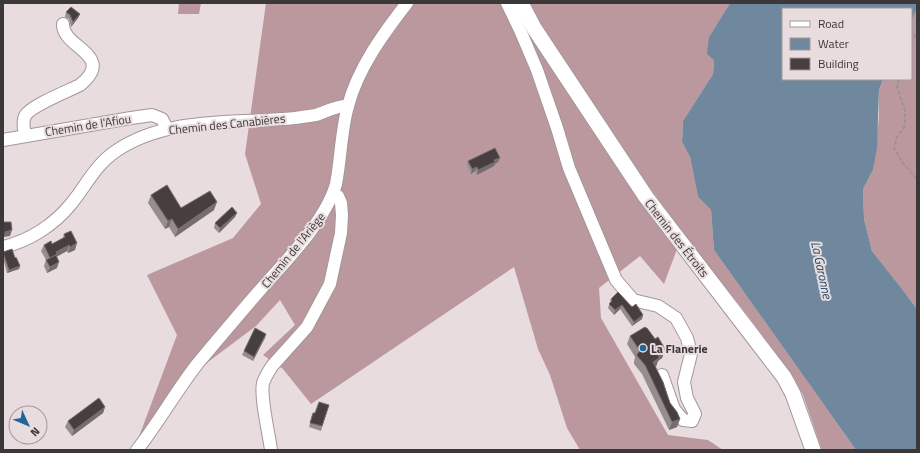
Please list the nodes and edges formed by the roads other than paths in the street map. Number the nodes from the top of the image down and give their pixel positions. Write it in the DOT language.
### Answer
graph roads {
  1 [pos="407,3"];
  2 [pos="507,3"];
  3 [pos="515,3"];
  4 [pos="521,3"];
  5 [pos="63,24"];
  6 [pos="534,28"];
  7 [pos="348,106"];
  8 [pos="167,129"];
  9 [pos="25,135"];
  10 [pos="3,140"];
  11 [pos="334,194"];
  12 [pos="3,247"];
  13 [pos="662,375"];
  14 [pos="138,450"];
  15 [pos="271,450"];
  16 [pos="813,450"];
  1 -- 7 [label="street, Chemin de l'Ariège"];
  2 -- 13 [label="street"];
  3 -- 6 [label="main road, Chemin des Étroits"];
  4 -- 6 [label="main road, Chemin des Étroits"];
  5 -- 9 [label="street"];
  6 -- 16 [label="main road, Chemin des Étroits"];
  7 -- 8 [label="street, Chemin des Canabières"];
  7 -- 11 [label="street, Chemin de l'Ariège"];
  8 -- 9 [label="street, Chemin de l'Afiou"];
  8 -- 12 [label="street, Chemin des Canabières"];
  9 -- 10 [label="street, Chemin de l'Afiou"];
  11 -- 14 [label="street, Chemin de l'Ariège"];
  11 -- 15 [label="street"];
}
